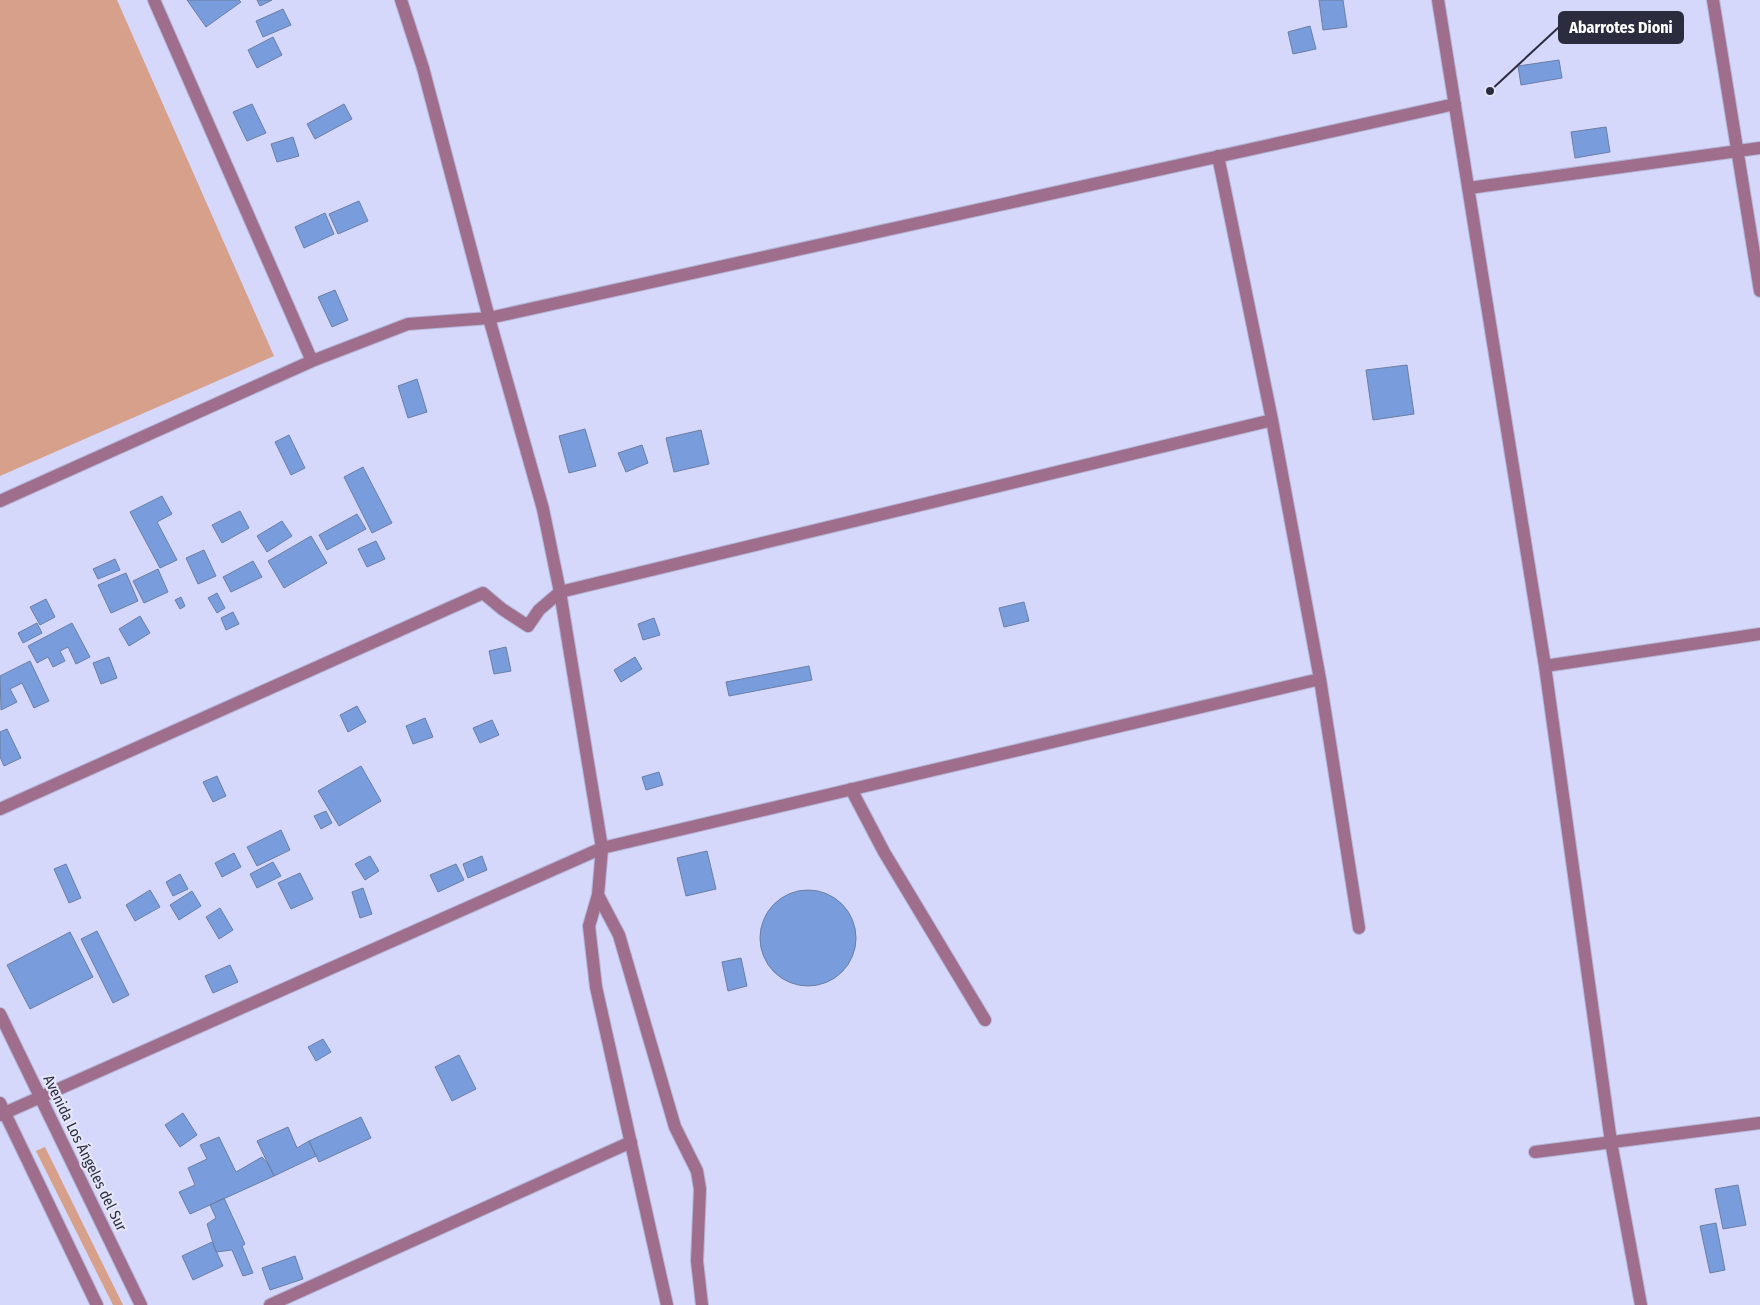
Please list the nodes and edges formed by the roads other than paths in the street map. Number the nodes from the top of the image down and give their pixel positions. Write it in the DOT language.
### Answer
graph roads {
  1 [pos="154,0"];
  2 [pos="401,0"];
  3 [pos="1438,0"];
  4 [pos="1713,0"];
  5 [pos="1455,104"];
  6 [pos="1760,148"];
  7 [pos="1738,151"];
  8 [pos="1218,156"];
  9 [pos="1469,188"];
  10 [pos="1760,291"];
  11 [pos="489,318"];
  12 [pos="312,361"];
  13 [pos="1272,420"];
  14 [pos="0,501"];
  15 [pos="560,592"];
  16 [pos="1760,634"];
  17 [pos="1545,666"];
  18 [pos="1320,680"];
  19 [pos="851,790"];
  20 [pos="0,809"];
  21 [pos="602,848"];
  22 [pos="598,894"];
  23 [pos="1359,928"];
  24 [pos="0,1014"];
  25 [pos="985,1020"];
  26 [pos="40,1097"];
  27 [pos="2,1110"];
  28 [pos="1760,1123"];
  29 [pos="631,1142"];
  30 [pos="1611,1142"];
  31 [pos="1535,1152"];
  32 [pos="96,1305"];
  33 [pos="140,1305"];
  34 [pos="270,1305"];
  35 [pos="667,1305"];
  36 [pos="702,1305"];
  37 [pos="1641,1305"];
  1 -- 12 [label="street"];
  2 -- 11 [label="street"];
  3 -- 5 [label="street"];
  4 -- 7 [label="street"];
  5 -- 8 [label="street"];
  5 -- 9 [label="street"];
  6 -- 7 [label="street"];
  7 -- 9 [label="street"];
  7 -- 10 [label="street"];
  8 -- 11 [label="street"];
  8 -- 13 [label="street"];
  9 -- 17 [label="street"];
  11 -- 12 [label="street"];
  11 -- 15 [label="street"];
  12 -- 14 [label="street"];
  13 -- 15 [label="street"];
  13 -- 18 [label="street"];
  15 -- 20 [label="street"];
  15 -- 21 [label="street"];
  16 -- 17 [label="street"];
  17 -- 30 [label="street"];
  18 -- 19 [label="street"];
  18 -- 23 [label="street"];
  19 -- 21 [label="street"];
  19 -- 25 [label="street"];
  21 -- 22 [label="street"];
  21 -- 26 [label="street"];
  22 -- 29 [label="street"];
  22 -- 36 [label="street"];
  24 -- 26 [label="street, Avenida Los Ángeles del Sur"];
  26 -- 27 [label="street"];
  26 -- 33 [label="street, Avenida Los Ángeles del Sur"];
  27 -- 32 [label="street"];
  28 -- 30 [label="street"];
  29 -- 34 [label="street"];
  29 -- 35 [label="street"];
  30 -- 31 [label="street"];
  30 -- 37 [label="street"];
}
